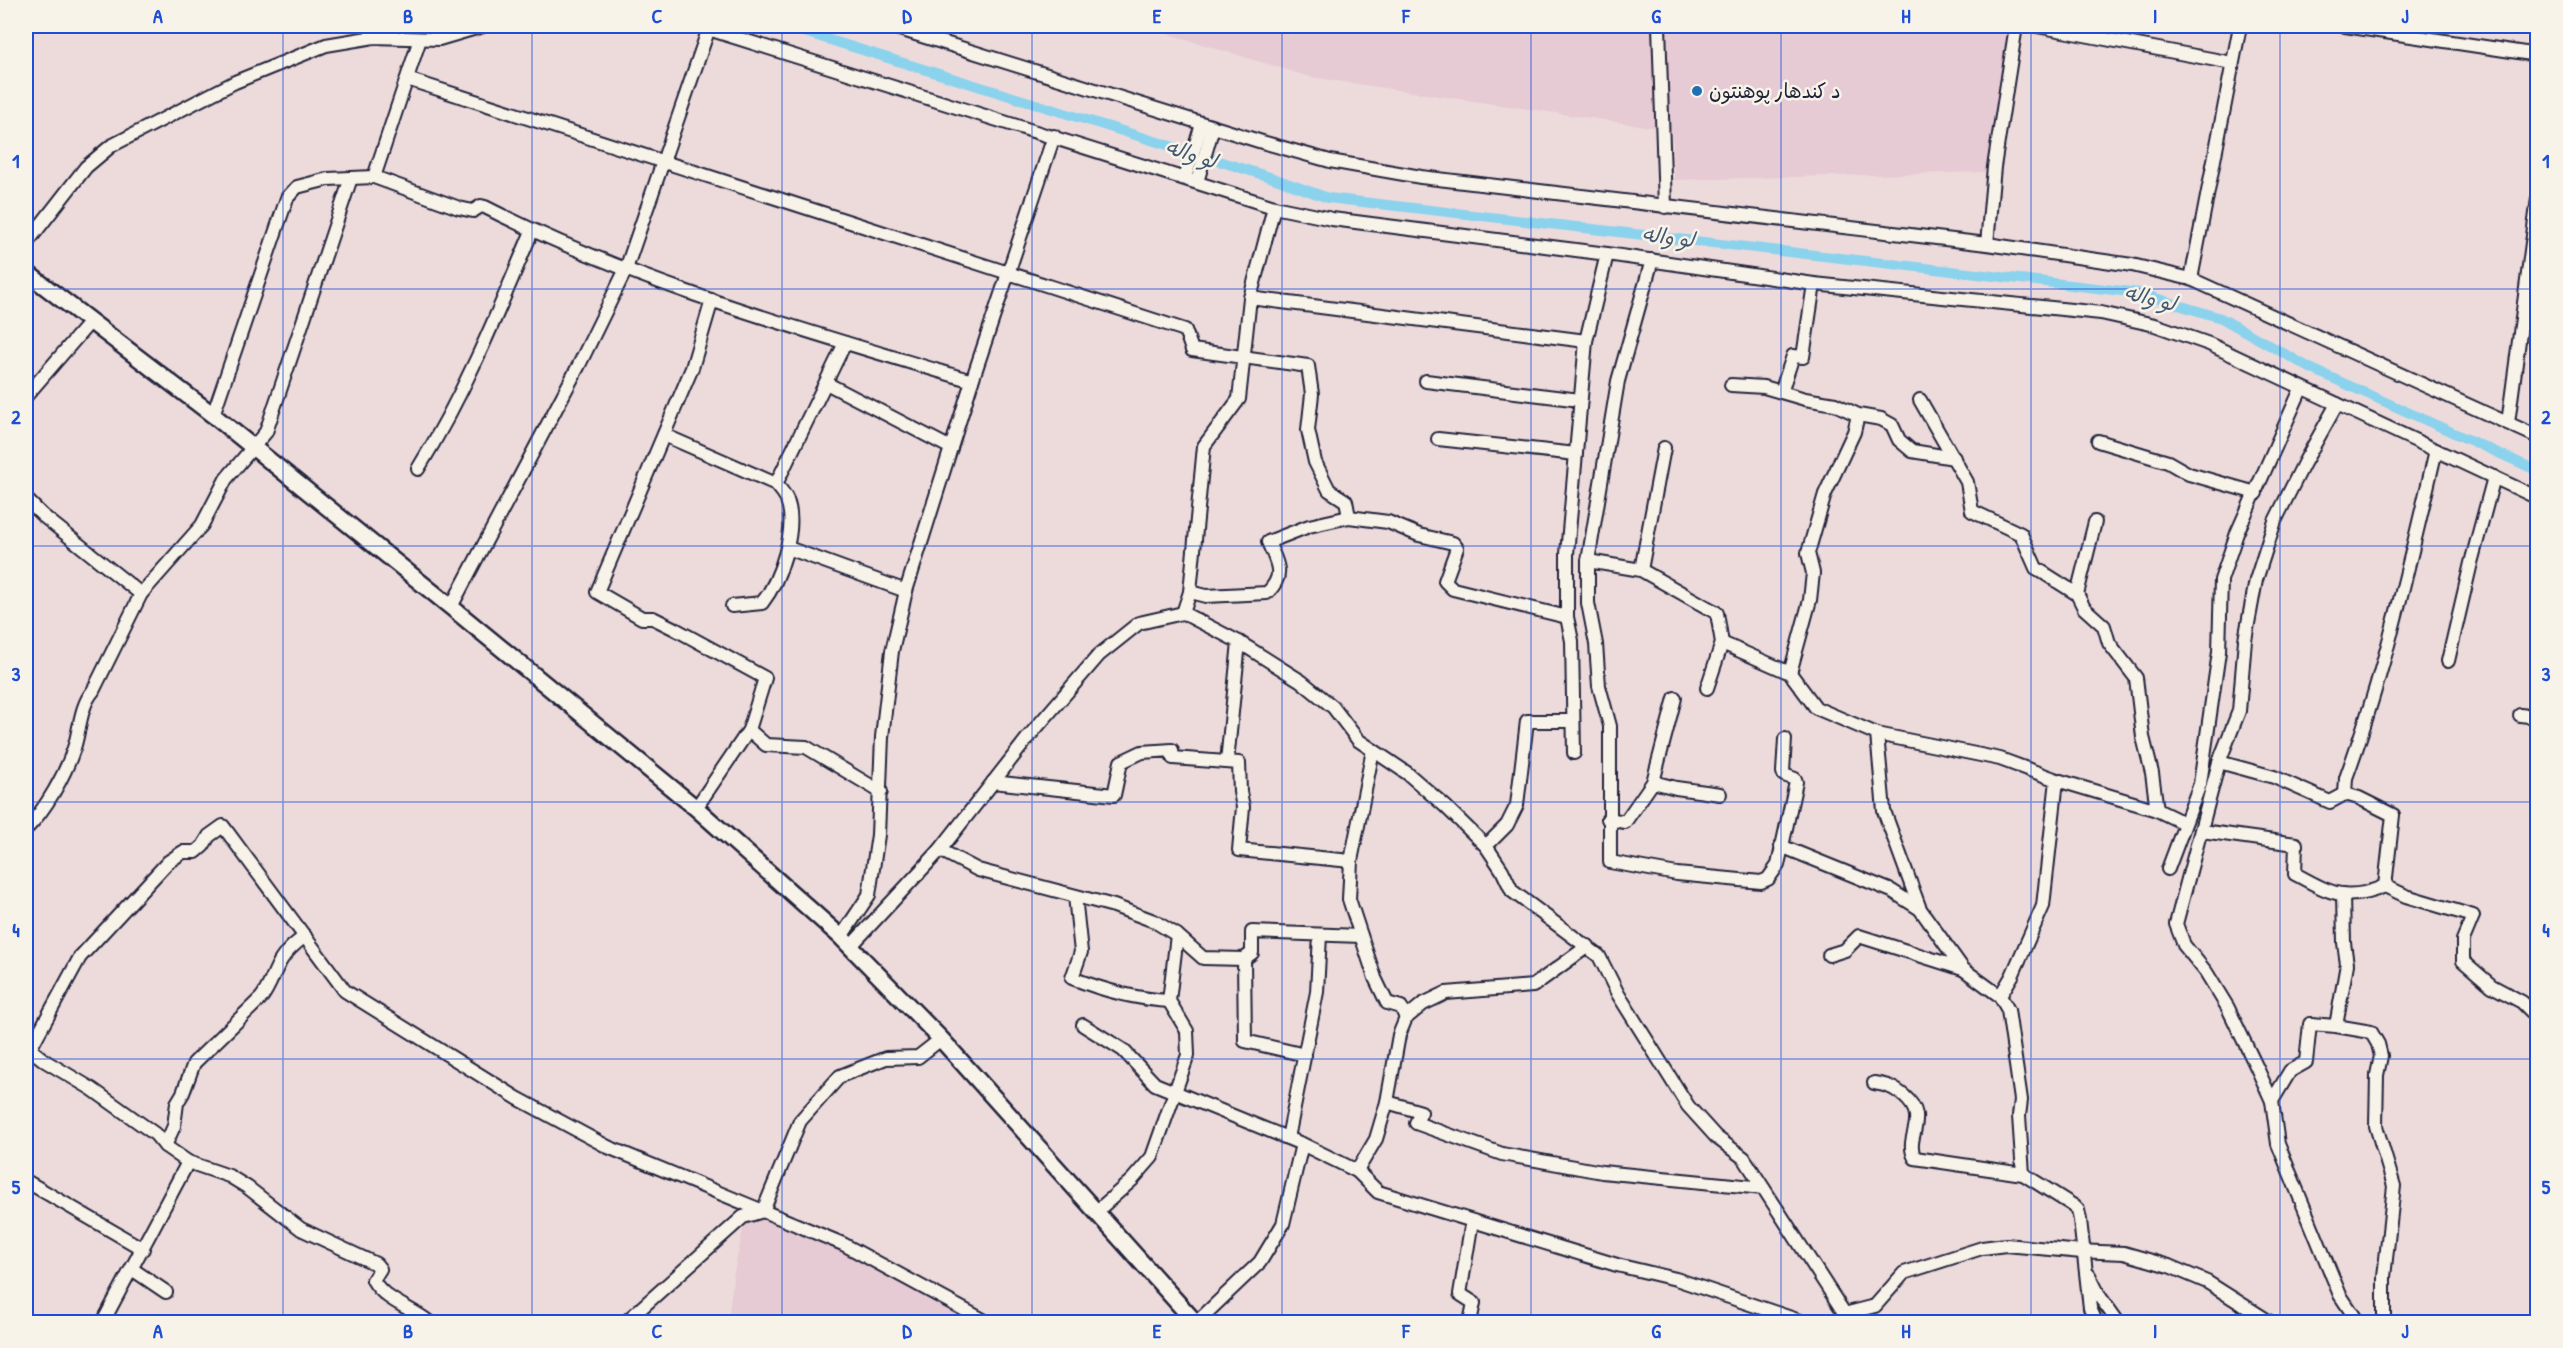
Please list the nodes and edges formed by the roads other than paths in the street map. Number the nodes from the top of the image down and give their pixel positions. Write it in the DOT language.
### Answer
graph roads {
  1 [pos="483,26"];
  2 [pos="891,26"];
  3 [pos="1659,26"];
  4 [pos="2016,26"];
  5 [pos="2037,26"];
  6 [pos="2240,26"];
  7 [pos="2345,26"];
  8 [pos="704,27"];
  9 [pos="420,39"];
  10 [pos="2538,55"];
  11 [pos="2232,63"];
  12 [pos="407,79"];
  13 [pos="1207,125"];
  14 [pos="1054,136"];
  15 [pos="664,162"];
  16 [pos="374,177"];
  17 [pos="351,178"];
  18 [pos="1191,180"];
  19 [pos="2538,198"];
  20 [pos="1274,207"];
  21 [pos="1665,207"];
  22 [pos="531,231"];
  23 [pos="26,244"];
  24 [pos="1988,244"];
  25 [pos="1607,254"];
  26 [pos="1652,260"];
  27 [pos="627,269"];
  28 [pos="26,272"];
  29 [pos="1008,274"];
  30 [pos="2191,279"];
  31 [pos="1814,284"];
  32 [pos="1250,298"];
  33 [pos="712,300"];
  34 [pos="90,322"];
  35 [pos="1586,341"];
  36 [pos="845,343"];
  37 [pos="1244,356"];
  38 [pos="972,381"];
  39 [pos="1426,381"];
  40 [pos="826,383"];
  41 [pos="1731,385"];
  42 [pos="2301,389"];
  43 [pos="1781,392"];
  44 [pos="26,396"];
  45 [pos="1580,400"];
  46 [pos="1920,400"];
  47 [pos="2337,404"];
  48 [pos="213,415"];
  49 [pos="1858,415"];
  50 [pos="2508,423"];
  51 [pos="663,435"];
  52 [pos="2538,437"];
  53 [pos="1438,439"];
  54 [pos="2098,441"];
  55 [pos="253,448"];
  56 [pos="951,448"];
  57 [pos="1664,448"];
  58 [pos="2436,450"];
  59 [pos="1576,454"];
  60 [pos="1954,458"];
  61 [pos="418,469"];
  62 [pos="2494,477"];
  63 [pos="776,484"];
  64 [pos="2256,493"];
  65 [pos="2538,498"];
  66 [pos="26,499"];
  67 [pos="1349,517"];
  68 [pos="2095,522"];
  69 [pos="788,548"];
  70 [pos="1588,561"];
  71 [pos="1641,570"];
  72 [pos="906,591"];
  73 [pos="1190,592"];
  74 [pos="141,594"];
  75 [pos="2077,594"];
  76 [pos="732,606"];
  77 [pos="451,607"];
  78 [pos="1183,613"];
  79 [pos="1567,617"];
  80 [pos="1239,642"];
  81 [pos="1722,643"];
  82 [pos="2448,661"];
  83 [pos="1790,673"];
  84 [pos="1707,688"];
  85 [pos="1675,698"];
  86 [pos="2520,715"];
  87 [pos="2538,717"];
  88 [pos="1572,721"];
  89 [pos="749,730"];
  90 [pos="1877,734"];
  91 [pos="1785,739"];
  92 [pos="1373,750"];
  93 [pos="1574,753"];
  94 [pos="1227,762"];
  95 [pos="2219,762"];
  96 [pos="2057,780"];
  97 [pos="993,782"];
  98 [pos="1653,782"];
  99 [pos="881,792"];
  100 [pos="1720,794"];
  101 [pos="2345,794"];
  102 [pos="696,808"];
  103 [pos="2157,810"];
  104 [pos="1608,819"];
  105 [pos="2184,823"];
  106 [pos="26,829"];
  107 [pos="2202,831"];
  108 [pos="1486,846"];
  109 [pos="1781,846"];
  110 [pos="940,850"];
  111 [pos="1351,861"];
  112 [pos="2168,868"];
  113 [pos="2385,886"];
  114 [pos="2343,894"];
  115 [pos="1075,896"];
  116 [pos="1920,909"];
  117 [pos="1177,935"];
  118 [pos="1320,935"];
  119 [pos="304,936"];
  120 [pos="1361,936"];
  121 [pos="846,942"];
  122 [pos="1588,946"];
  123 [pos="1829,955"];
  124 [pos="1244,959"];
  125 [pos="1963,969"];
  126 [pos="2000,996"];
  127 [pos="1169,1001"];
  128 [pos="1404,1013"];
  129 [pos="2538,1018"];
  130 [pos="1083,1025"];
  131 [pos="2336,1026"];
  132 [pos="941,1039"];
  133 [pos="28,1048"];
  134 [pos="1305,1055"];
  135 [pos="1874,1083"];
  136 [pos="1176,1093"];
  137 [pos="2272,1101"];
  138 [pos="1387,1102"];
  139 [pos="1288,1138"];
  140 [pos="1302,1144"];
  141 [pos="165,1146"];
  142 [pos="188,1162"];
  143 [pos="1357,1171"];
  144 [pos="2024,1174"];
  145 [pos="26,1181"];
  146 [pos="1763,1188"];
  147 [pos="763,1211"];
  148 [pos="1096,1212"];
  149 [pos="1472,1221"];
  150 [pos="143,1249"];
  151 [pos="2082,1252"];
  152 [pos="132,1269"];
  153 [pos="166,1292"];
  154 [pos="1847,1318"];
  155 [pos="103,1323"];
  156 [pos="429,1323"];
  157 [pos="631,1323"];
  158 [pos="987,1323"];
  159 [pos="1196,1323"];
  160 [pos="1470,1323"];
  161 [pos="1803,1323"];
  162 [pos="2096,1323"];
  163 [pos="2118,1323"];
  164 [pos="2270,1323"];
  165 [pos="2358,1323"];
  166 [pos="2384,1323"];
  1 -- 9 [label="street"];
  2 -- 13 [label="street"];
  3 -- 21 [label="street"];
  4 -- 24 [label="street"];
  5 -- 11 [label="street"];
  6 -- 11 [label="street"];
  7 -- 10 [label="street"];
  8 -- 14 [label="street"];
  8 -- 15 [label="street"];
  9 -- 12 [label="street"];
  9 -- 23 [label="street"];
  11 -- 30 [label="street"];
  12 -- 15 [label="street"];
  12 -- 16 [label="street"];
  13 -- 18 [label="street"];
  13 -- 21 [label="street"];
  14 -- 18 [label="street"];
  14 -- 29 [label="street"];
  15 -- 27 [label="street"];
  15 -- 29 [label="street"];
  16 -- 17 [label="street"];
  16 -- 22 [label="street"];
  17 -- 48 [label="street"];
  17 -- 55 [label="street"];
  18 -- 20 [label="street"];
  19 -- 50 [label="street"];
  20 -- 25 [label="street"];
  20 -- 32 [label="street"];
  21 -- 24 [label="street"];
  22 -- 27 [label="street"];
  22 -- 61 [label="street"];
  24 -- 30 [label="street"];
  25 -- 26 [label="street"];
  25 -- 35 [label="street"];
  26 -- 31 [label="street"];
  26 -- 70 [label="street"];
  27 -- 33 [label="street"];
  27 -- 77 [label="street"];
  28 -- 34 [label="main road"];
  29 -- 37 [label="street"];
  29 -- 38 [label="street"];
  30 -- 50 [label="street"];
  31 -- 42 [label="street"];
  31 -- 43 [label="street"];
  32 -- 35 [label="street"];
  32 -- 37 [label="street"];
  33 -- 36 [label="street"];
  33 -- 51 [label="street"];
  34 -- 44 [label="street"];
  34 -- 48 [label="main road"];
  35 -- 45 [label="street"];
  36 -- 38 [label="street"];
  36 -- 40 [label="street"];
  37 -- 67 [label="street"];
  37 -- 73 [label="street"];
  38 -- 56 [label="street"];
  39 -- 45 [label="street"];
  40 -- 56 [label="street"];
  40 -- 63 [label="street"];
  41 -- 43 [label="street"];
  42 -- 47 [label="street"];
  42 -- 64 [label="street"];
  43 -- 49 [label="street"];
  45 -- 59 [label="street"];
  46 -- 60 [label="street"];
  47 -- 58 [label="street"];
  47 -- 95 [label="street"];
  48 -- 55 [label="main road"];
  49 -- 60 [label="street"];
  49 -- 83 [label="street"];
  50 -- 52 [label="street"];
  51 -- 63 [label="street"];
  51 -- 89 [label="street"];
  53 -- 59 [label="street"];
  54 -- 64 [label="street"];
  55 -- 74 [label="street"];
  55 -- 77 [label="main road"];
  56 -- 72 [label="street"];
  57 -- 71 [label="street"];
  58 -- 62 [label="street"];
  58 -- 101 [label="street"];
  59 -- 79 [label="street"];
  60 -- 75 [label="street"];
  62 -- 65 [label="street"];
  62 -- 82 [label="street"];
  63 -- 69 [label="street"];
  64 -- 105 [label="street"];
  66 -- 74 [label="street"];
  67 -- 73 [label="street"];
  67 -- 79 [label="street"];
  68 -- 75 [label="street"];
  69 -- 72 [label="street"];
  69 -- 76 [label="street"];
  70 -- 71 [label="street"];
  70 -- 104 [label="street"];
  71 -- 81 [label="street"];
  72 -- 99 [label="street"];
  73 -- 78 [label="street"];
  74 -- 106 [label="street"];
  75 -- 103 [label="street"];
  77 -- 102 [label="main road"];
  78 -- 80 [label="street"];
  78 -- 97 [label="street"];
  79 -- 88 [label="street"];
  80 -- 92 [label="street"];
  80 -- 94 [label="street"];
  81 -- 83 [label="street"];
  81 -- 84 [label="street"];
  83 -- 90 [label="street"];
  85 -- 98 [label="street"];
  86 -- 87 [label="street"];
  88 -- 93 [label="street"];
  88 -- 108 [label="street"];
  89 -- 99 [label="street"];
  89 -- 102 [label="street"];
  90 -- 96 [label="street"];
  90 -- 116 [label="street"];
  91 -- 109 [label="street"];
  92 -- 108 [label="street"];
  92 -- 111 [label="street"];
  94 -- 97 [label="street"];
  94 -- 111 [label="street"];
  95 -- 101 [label="street"];
  95 -- 107 [label="street"];
  96 -- 103 [label="street"];
  96 -- 126 [label="street"];
  97 -- 110 [label="street"];
  98 -- 100 [label="street"];
  98 -- 104 [label="street"];
  99 -- 121 [label="street"];
  101 -- 113 [label="street"];
  102 -- 121 [label="main road"];
  103 -- 105 [label="street"];
  104 -- 109 [label="street"];
  105 -- 112 [label="street"];
  107 -- 114 [label="street"];
  107 -- 137 [label="street"];
  108 -- 122 [label="street"];
  109 -- 116 [label="street"];
  110 -- 115 [label="street"];
  110 -- 121 [label="street"];
  111 -- 120 [label="street"];
  113 -- 114 [label="street"];
  113 -- 129 [label="street"];
  114 -- 131 [label="street"];
  115 -- 117 [label="street"];
  115 -- 127 [label="street"];
  116 -- 125 [label="street"];
  117 -- 124 [label="street"];
  117 -- 127 [label="street"];
  118 -- 120 [label="street"];
  118 -- 124 [label="street"];
  118 -- 134 [label="street"];
  119 -- 133 [label="street"];
  119 -- 141 [label="street"];
  119 -- 147 [label="street"];
  120 -- 128 [label="street"];
  121 -- 132 [label="main road"];
  122 -- 128 [label="street"];
  122 -- 146 [label="street"];
  123 -- 125 [label="street"];
  124 -- 134 [label="street"];
  125 -- 126 [label="street"];
  126 -- 144 [label="street"];
  127 -- 136 [label="street"];
  128 -- 138 [label="street"];
  130 -- 136 [label="street"];
  131 -- 137 [label="street"];
  131 -- 166 [label="street"];
  132 -- 147 [label="street"];
  132 -- 148 [label="main road"];
  133 -- 141 [label="street"];
  134 -- 139 [label="street"];
  135 -- 144 [label="street"];
  136 -- 139 [label="street"];
  136 -- 148 [label="street"];
  137 -- 165 [label="street"];
  138 -- 143 [label="street"];
  138 -- 146 [label="street"];
  139 -- 140 [label="street"];
  140 -- 143 [label="street"];
  140 -- 159 [label="street"];
  141 -- 142 [label="street"];
  142 -- 150 [label="street"];
  142 -- 156 [label="street"];
  143 -- 149 [label="street"];
  144 -- 151 [label="street"];
  145 -- 150 [label="street"];
  146 -- 154 [label="street"];
  147 -- 157 [label="street"];
  147 -- 158 [label="street"];
  148 -- 159 [label="main road"];
  149 -- 160 [label="street"];
  149 -- 161 [label="street"];
  150 -- 152 [label="street"];
  151 -- 154 [label="street"];
  151 -- 162 [label="street"];
  152 -- 153 [label="street"];
  152 -- 155 [label="street"];
  163 -- 164 [label="street"];
}
